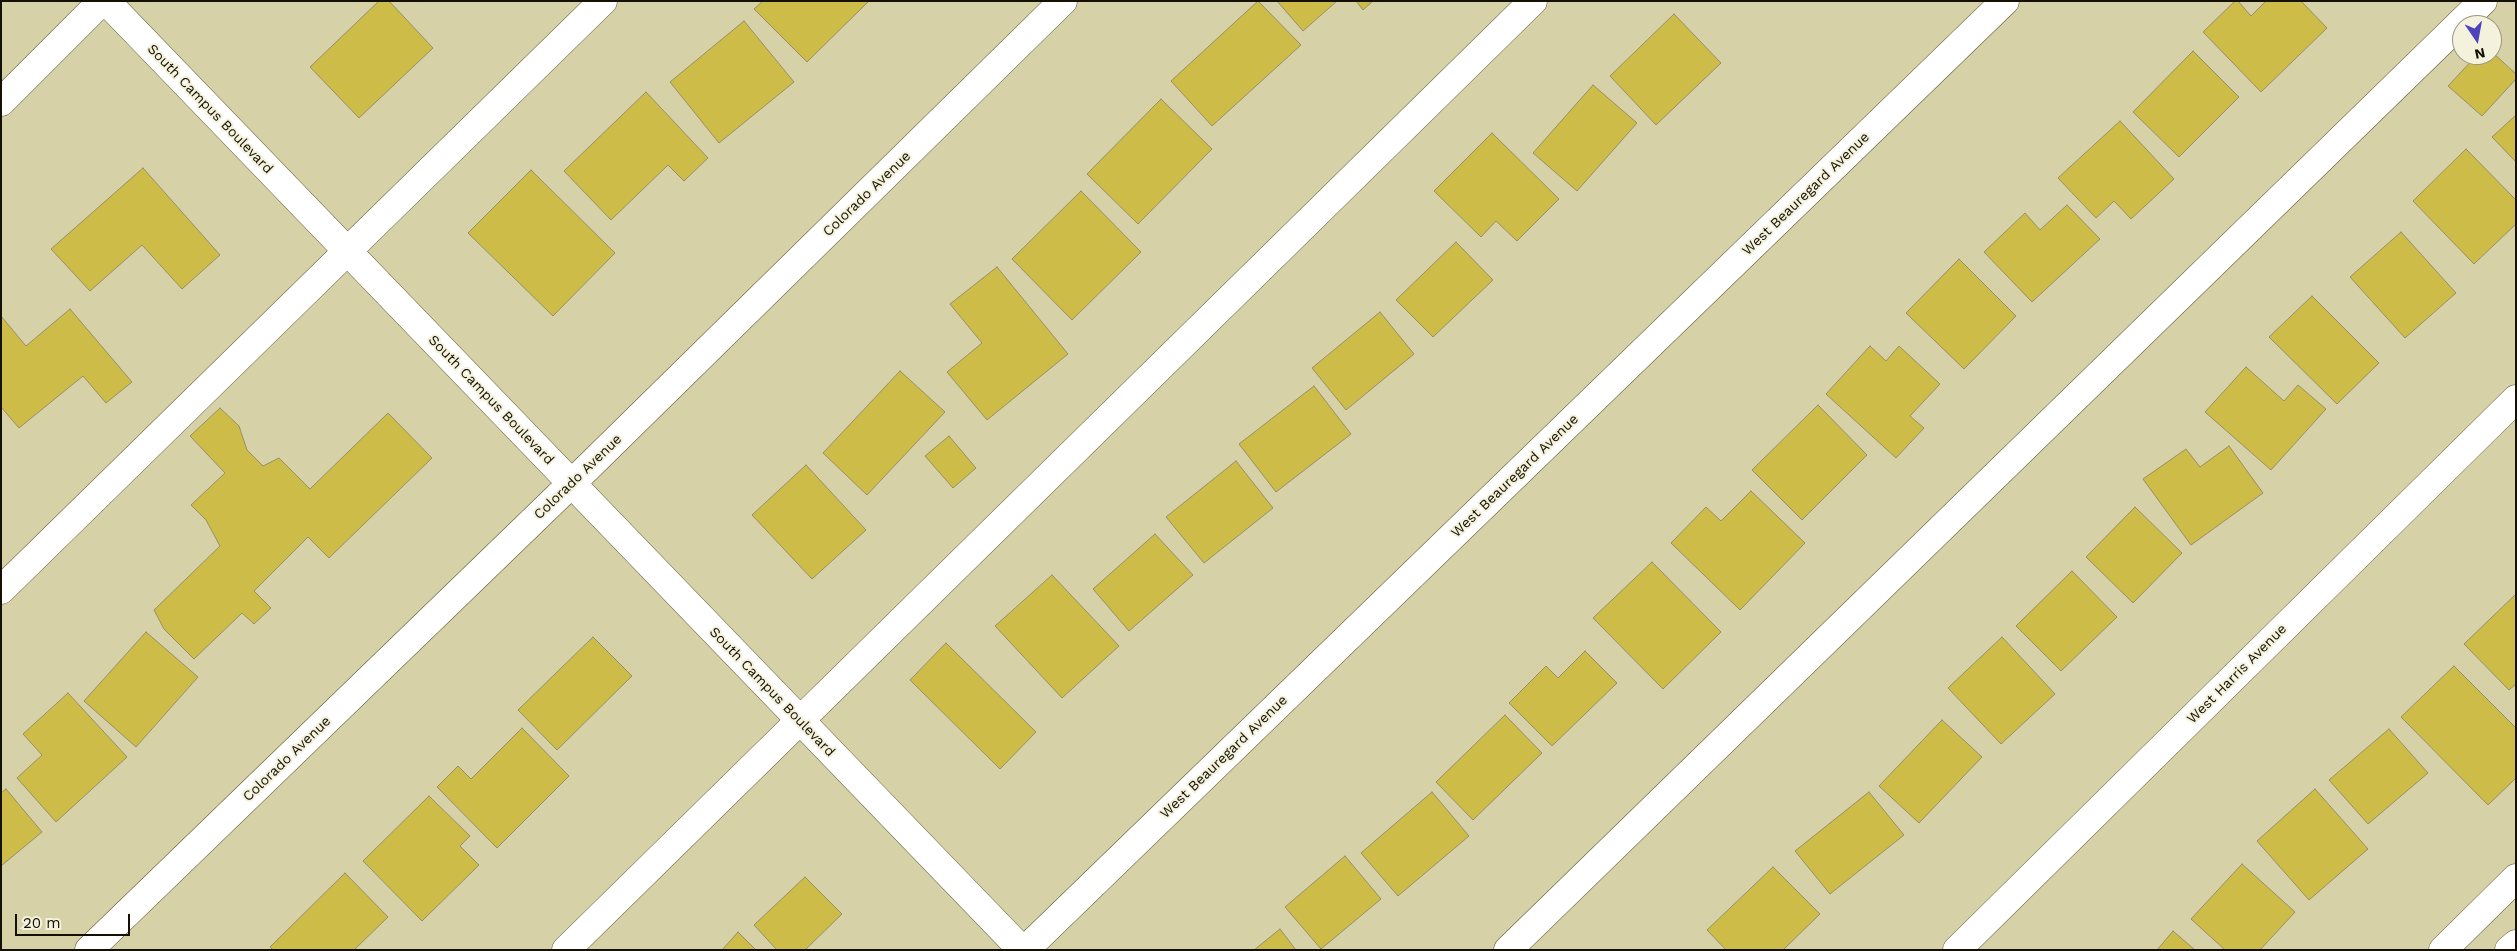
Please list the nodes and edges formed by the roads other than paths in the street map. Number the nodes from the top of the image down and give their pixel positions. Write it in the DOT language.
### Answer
graph roads {
  1 [pos="102,1"];
  2 [pos="106,1"];
  3 [pos="604,1"];
  4 [pos="1063,1"];
  5 [pos="1532,1"];
  6 [pos="2005,1"];
  7 [pos="2483,1"];
  8 [pos="1,102"];
  9 [pos="347,252"];
  10 [pos="2516,399"];
  11 [pos="572,484"];
  12 [pos="1,590"];
  13 [pos="800,720"];
  14 [pos="2516,878"];
  15 [pos="2516,944"];
  16 [pos="89,950"];
  17 [pos="566,950"];
  18 [pos="1023,950"];
  19 [pos="1508,950"];
  20 [pos="1957,950"];
  21 [pos="2443,950"];
  22 [pos="2510,950"];
  1 -- 8 [label="street"];
  2 -- 9 [label="street, South Campus Boulevard"];
  3 -- 9 [label="street"];
  4 -- 11 [label="street, Colorado Avenue"];
  5 -- 13 [label="street"];
  6 -- 18 [label="street, West Beauregard Avenue"];
  7 -- 19 [label="street"];
  9 -- 11 [label="street, South Campus Boulevard"];
  9 -- 12 [label="street"];
  10 -- 20 [label="street, West Harris Avenue"];
  11 -- 13 [label="street, South Campus Boulevard"];
  11 -- 16 [label="street, Colorado Avenue"];
  13 -- 17 [label="street"];
  13 -- 18 [label="street, South Campus Boulevard"];
  14 -- 21 [label="street"];
  15 -- 22 [label="street"];
}
